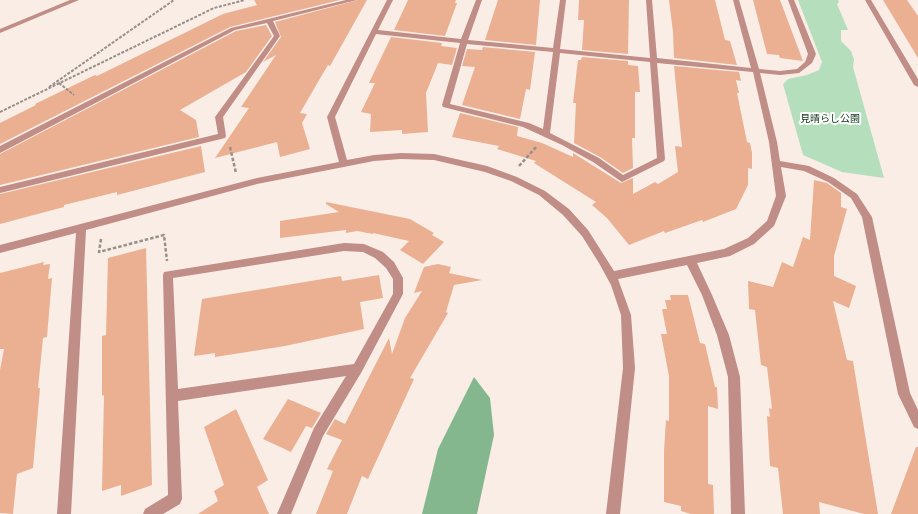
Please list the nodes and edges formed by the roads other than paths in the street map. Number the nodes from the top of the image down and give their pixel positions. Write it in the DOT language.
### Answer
graph roads {
  1 [pos="76,0"];
  2 [pos="354,0"];
  3 [pos="390,0"];
  4 [pos="478,0"];
  5 [pos="563,0"];
  6 [pos="649,0"];
  7 [pos="736,0"];
  8 [pos="791,0"];
  9 [pos="868,0"];
  10 [pos="269,20"];
  11 [pos="0,31"];
  12 [pos="373,32"];
  13 [pos="464,41"];
  14 [pos="557,50"];
  15 [pos="652,60"];
  16 [pos="756,70"];
  17 [pos="918,85"];
  18 [pos="546,134"];
  19 [pos="0,150"];
  20 [pos="776,163"];
  21 [pos="344,164"];
  22 [pos="0,190"];
  23 [pos="80,228"];
  24 [pos="0,249"];
  25 [pos="690,260"];
  26 [pos="612,276"];
  27 [pos="357,369"];
  28 [pos="172,396"];
  29 [pos="918,423"];
  30 [pos="64,514"];
  31 [pos="150,514"];
  32 [pos="284,514"];
  33 [pos="613,514"];
  34 [pos="738,514"];
  1 -- 11 [label="street"];
  2 -- 10 [label="street"];
  3 -- 12 [label="street"];
  4 -- 13 [label="street"];
  5 -- 14 [label="street"];
  6 -- 15 [label="street"];
  7 -- 16 [label="street"];
  8 -- 16 [label="street"];
  9 -- 17 [label="street"];
  10 -- 19 [label="street"];
  10 -- 22 [label="street"];
  12 -- 13 [label="street"];
  12 -- 21 [label="street"];
  13 -- 14 [label="street"];
  13 -- 18 [label="street"];
  14 -- 15 [label="street"];
  14 -- 18 [label="street"];
  15 -- 16 [label="street"];
  15 -- 18 [label="street"];
  16 -- 20 [label="street"];
  20 -- 25 [label="street"];
  20 -- 29 [label="street"];
  21 -- 23 [label="street"];
  21 -- 26 [label="street"];
  23 -- 24 [label="street"];
  23 -- 30 [label="street"];
  25 -- 26 [label="street"];
  25 -- 34 [label="street"];
  26 -- 33 [label="street"];
  27 -- 28 [label="street"];
  27 -- 28 [label="street"];
  27 -- 32 [label="street"];
  28 -- 31 [label="street"];
}
